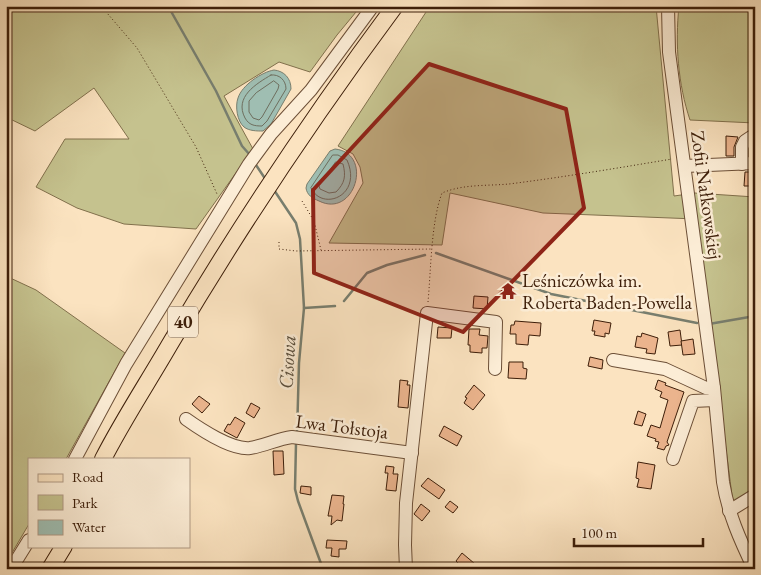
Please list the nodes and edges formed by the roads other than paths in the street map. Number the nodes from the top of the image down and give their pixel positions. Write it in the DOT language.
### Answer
graph roads {
  1 [pos="373,6"];
  2 [pos="395,6"];
  3 [pos="405,6"];
  4 [pos="668,6"];
  5 [pos="755,137"];
  6 [pos="684,161"];
  7 [pos="748,164"];
  8 [pos="278,178"];
  9 [pos="267,195"];
  10 [pos="613,360"];
  11 [pos="496,370"];
  12 [pos="714,394"];
  13 [pos="186,419"];
  14 [pos="412,453"];
  15 [pos="77,458"];
  16 [pos="104,458"];
  17 [pos="116,458"];
  18 [pos="674,459"];
  19 [pos="755,495"];
  20 [pos="729,511"];
  21 [pos="28,542"];
  22 [pos="52,548"];
  23 [pos="63,548"];
  24 [pos="11,569"];
  25 [pos="40,569"];
  26 [pos="50,569"];
  27 [pos="406,569"];
  28 [pos="754,569"];
  1 -- 15 [label="street"];
  2 -- 8 [label="main road, 40"];
  3 -- 8 [label="main road, 40"];
  4 -- 6 [label="street, Zofii Nałkowskiej"];
  5 -- 7 [label="street"];
  6 -- 7 [label="street"];
  6 -- 12 [label="street, Zofii Nałkowskiej"];
  8 -- 9 [label="main road, 40"];
  9 -- 16 [label="main road, 40"];
  9 -- 17 [label="main road, 40"];
  10 -- 12 [label="street"];
  11 -- 14 [label="street, Lwa Tołstoja"];
  12 -- 18 [label="street"];
  12 -- 20 [label="street, Zofii Nałkowskiej"];
  13 -- 14 [label="street, Lwa Tołstoja"];
  14 -- 27 [label="street, Lwa Tołstoja"];
  19 -- 20 [label="street"];
  20 -- 28 [label="street, Zofii Nałkowskiej"];
  21 -- 24 [label="street"];
  22 -- 25 [label="main road"];
  23 -- 26 [label="main road"];
}
